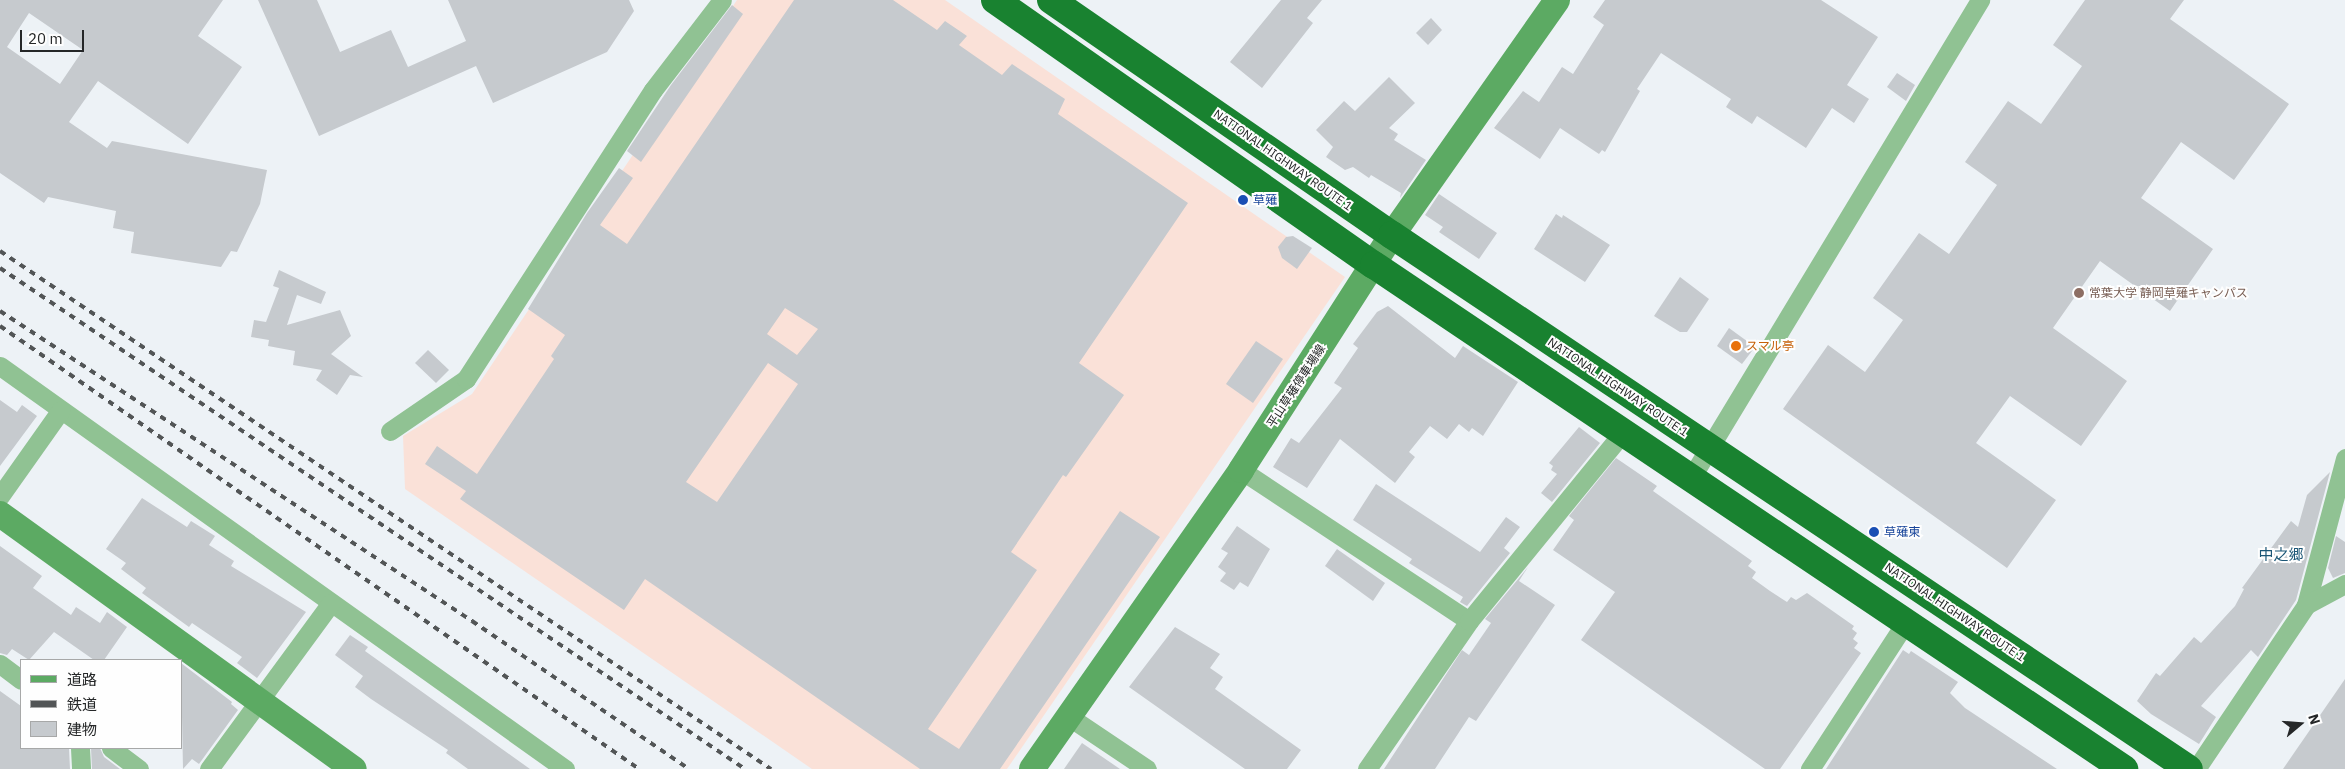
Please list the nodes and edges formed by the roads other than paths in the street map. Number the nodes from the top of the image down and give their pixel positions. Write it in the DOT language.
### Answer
graph roads {
  1 [pos="722,0"];
  2 [pos="995,0"];
  3 [pos="1051,0"];
  4 [pos="1556,0"];
  5 [pos="1980,0"];
  6 [pos="1392,235"];
  7 [pos="1374,265"];
  8 [pos="0,366"];
  9 [pos="61,410"];
  10 [pos="390,431"];
  11 [pos="1623,432"];
  12 [pos="1709,448"];
  13 [pos="2345,458"];
  14 [pos="1242,470"];
  15 [pos="1691,478"];
  16 [pos="0,496"];
  17 [pos="0,514"];
  18 [pos="2345,584"];
  19 [pos="331,603"];
  20 [pos="2306,605"];
  21 [pos="1469,621"];
  22 [pos="1906,622"];
  23 [pos="0,664"];
  24 [pos="20,679"];
  25 [pos="260,701"];
  26 [pos="1068,716"];
  27 [pos="80,749"];
  28 [pos="112,749"];
  29 [pos="81,769"];
  30 [pos="139,769"];
  31 [pos="209,769"];
  32 [pos="354,769"];
  33 [pos="565,769"];
  34 [pos="1032,769"];
  35 [pos="1147,769"];
  36 [pos="1367,769"];
  37 [pos="1810,769"];
  38 [pos="2124,769"];
  39 [pos="2189,769"];
  40 [pos="2196,769"];
  1 -- 10 [label="street"];
  2 -- 7 [label="highway"];
  3 -- 6 [label="highway, NATIONAL HIGHWAY ROUTE 1"];
  4 -- 6 [label="main road, 平山草薙停車場線"];
  5 -- 12 [label="street"];
  6 -- 7 [label="main road, 平山草薙停車場線"];
  6 -- 12 [label="highway, NATIONAL HIGHWAY ROUTE 1"];
  7 -- 11 [label="highway"];
  7 -- 14 [label="main road, 平山草薙停車場線"];
  8 -- 9 [label="street"];
  9 -- 16 [label="street"];
  9 -- 19 [label="street"];
  11 -- 15 [label="highway"];
  11 -- 21 [label="street"];
  12 -- 15 [label="street"];
  12 -- 39 [label="highway, NATIONAL HIGHWAY ROUTE 1"];
  13 -- 20 [label="street"];
  14 -- 21 [label="street"];
  14 -- 26 [label="main road, 平山草薙停車場線"];
  15 -- 22 [label="highway"];
  17 -- 25 [label="main road"];
  18 -- 20 [label="street"];
  19 -- 25 [label="street"];
  19 -- 33 [label="street"];
  20 -- 40 [label="street"];
  21 -- 36 [label="street"];
  22 -- 37 [label="street"];
  22 -- 38 [label="highway"];
  23 -- 24 [label="street"];
  25 -- 31 [label="street"];
  25 -- 32 [label="main road"];
  26 -- 34 [label="main road, 平山草薙停車場線"];
  26 -- 35 [label="street"];
  27 -- 29 [label="street"];
  28 -- 30 [label="street"];
}
